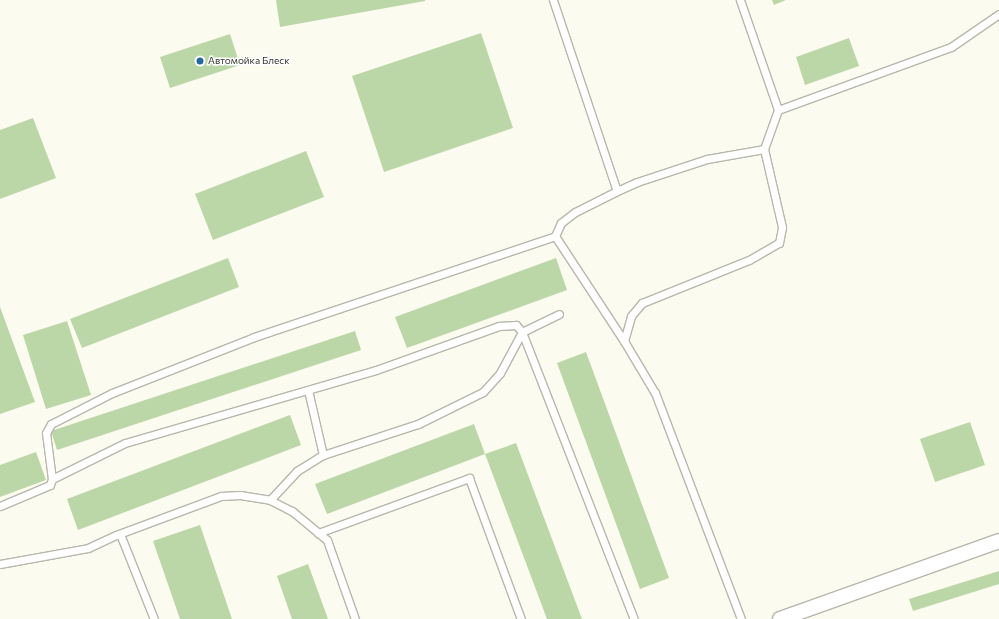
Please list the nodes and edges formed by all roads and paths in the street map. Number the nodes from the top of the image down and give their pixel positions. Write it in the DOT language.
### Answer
graph roads {
  1 [pos="553,0"];
  2 [pos="740,0"];
  3 [pos="999,14"];
  4 [pos="778,110"];
  5 [pos="764,149"];
  6 [pos="617,191"];
  7 [pos="555,236"];
  8 [pos="559,314"];
  9 [pos="522,332"];
  10 [pos="624,341"];
  11 [pos="308,390"];
  12 [pos="323,456"];
  13 [pos="52,479"];
  14 [pos="270,500"];
  15 [pos="0,506"];
  16 [pos="318,533"];
  17 [pos="120,534"];
  18 [pos="999,541"];
  19 [pos="0,564"];
  20 [pos="154,619"];
  21 [pos="355,619"];
  22 [pos="521,619"];
  23 [pos="634,619"];
  24 [pos="741,619"];
  25 [pos="780,619"];
  1 -- 6 [label="lane"];
  2 -- 4 [label="lane"];
  3 -- 4 [label="lane"];
  4 -- 5 [label="lane"];
  5 -- 6 [label="lane"];
  5 -- 10 [label="lane"];
  6 -- 7 [label="lane"];
  7 -- 10 [label="lane"];
  7 -- 13 [label="lane"];
  8 -- 9 [label="lane"];
  9 -- 11 [label="lane"];
  9 -- 12 [label="lane"];
  9 -- 23 [label="lane"];
  10 -- 24 [label="lane"];
  11 -- 12 [label="lane"];
  11 -- 13 [label="lane"];
  12 -- 14 [label="lane"];
  13 -- 15 [label="lane"];
  14 -- 16 [label="lane"];
  14 -- 17 [label="lane"];
  16 -- 21 [label="lane"];
  16 -- 22 [label="lane"];
  17 -- 19 [label="lane"];
  17 -- 20 [label="lane"];
  18 -- 25 [label="street"];
}
